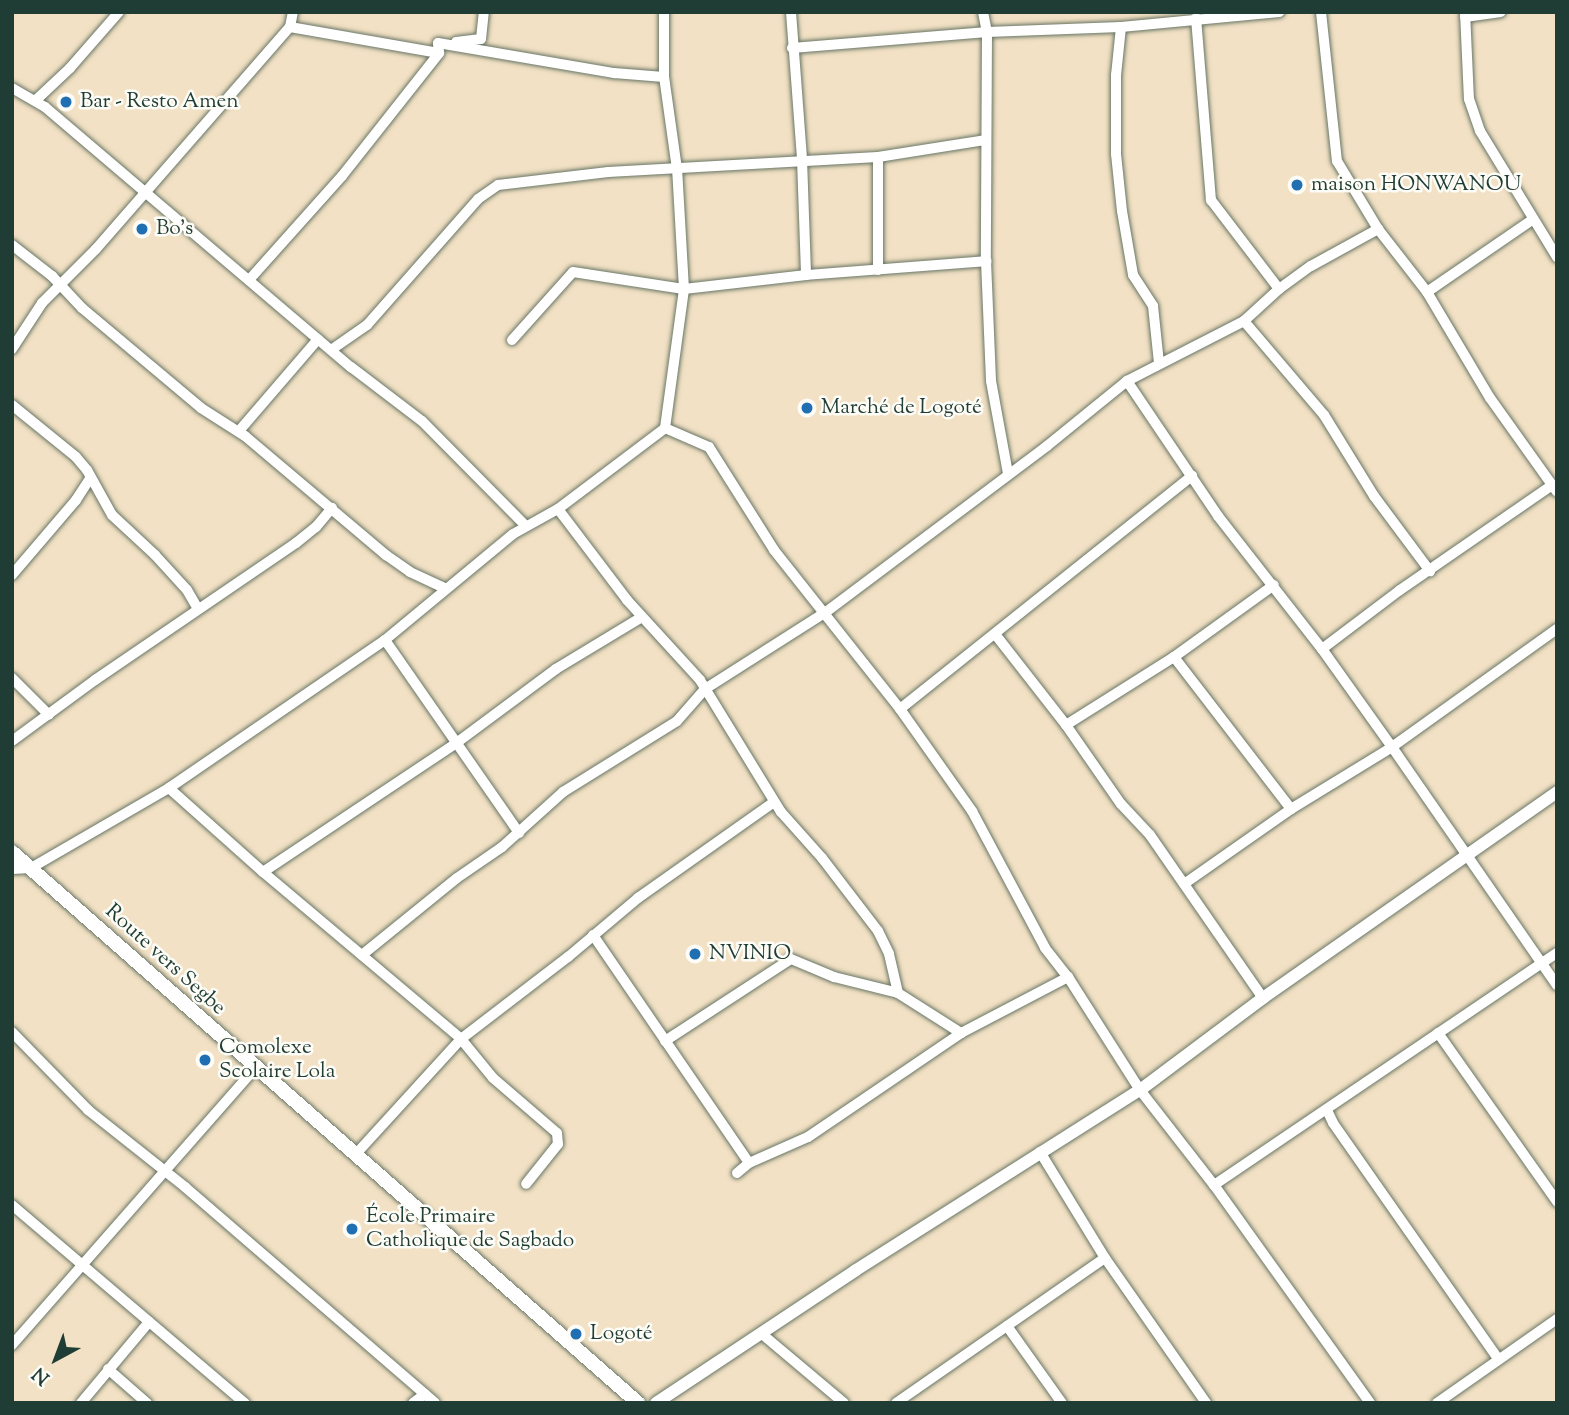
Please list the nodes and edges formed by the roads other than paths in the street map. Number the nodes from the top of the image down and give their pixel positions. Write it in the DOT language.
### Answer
graph roads {
  1 [pos="119,12"];
  2 [pos="293,12"];
  3 [pos="484,12"];
  4 [pos="664,12"];
  5 [pos="791,12"];
  6 [pos="983,12"];
  7 [pos="1279,12"];
  8 [pos="1321,12"];
  9 [pos="1501,12"];
  10 [pos="1465,15"];
  11 [pos="1196,18"];
  12 [pos="290,27"];
  13 [pos="1121,27"];
  14 [pos="987,32"];
  15 [pos="439,48"];
  16 [pos="792,48"];
  17 [pos="664,78"];
  18 [pos="12,88"];
  19 [pos="36,100"];
  20 [pos="985,140"];
  21 [pos="878,157"];
  22 [pos="802,159"];
  23 [pos="677,169"];
  24 [pos="146,193"];
  25 [pos="1532,220"];
  26 [pos="1378,229"];
  27 [pos="12,245"];
  28 [pos="1557,257"];
  29 [pos="985,261"];
  30 [pos="878,270"];
  31 [pos="806,275"];
  32 [pos="249,281"];
  33 [pos="61,285"];
  34 [pos="684,289"];
  35 [pos="1279,289"];
  36 [pos="1427,292"];
  37 [pos="1244,321"];
  38 [pos="318,339"];
  39 [pos="512,340"];
  40 [pos="12,349"];
  41 [pos="331,350"];
  42 [pos="1159,363"];
  43 [pos="1126,381"];
  44 [pos="12,405"];
  45 [pos="664,428"];
  46 [pos="239,430"];
  47 [pos="1008,474"];
  48 [pos="1192,476"];
  49 [pos="91,477"];
  50 [pos="1554,488"];
  51 [pos="332,508"];
  52 [pos="558,509"];
  53 [pos="526,526"];
  54 [pos="1430,571"];
  55 [pos="12,575"];
  56 [pos="1273,585"];
  57 [pos="446,589"];
  58 [pos="198,609"];
  59 [pos="826,612"];
  60 [pos="642,617"];
  61 [pos="1557,629"];
  62 [pos="995,634"];
  63 [pos="385,640"];
  64 [pos="1322,649"];
  65 [pos="1174,657"];
  66 [pos="12,678"];
  67 [pos="705,689"];
  68 [pos="900,709"];
  69 [pos="49,715"];
  70 [pos="1066,725"];
  71 [pos="12,741"];
  72 [pos="455,744"];
  73 [pos="1392,747"];
  74 [pos="169,788"];
  75 [pos="1557,792"];
  76 [pos="774,802"];
  77 [pos="1291,809"];
  78 [pos="519,833"];
  79 [pos="12,852"];
  80 [pos="1468,856"];
  81 [pos="31,868"];
  82 [pos="12,869"];
  83 [pos="263,872"];
  84 [pos="1184,884"];
  85 [pos="593,936"];
  86 [pos="1557,953"];
  87 [pos="362,955"];
  88 [pos="1541,963"];
  89 [pos="1068,977"];
  90 [pos="1557,985"];
  91 [pos="898,993"];
  92 [pos="1263,998"];
  93 [pos="12,1032"];
  94 [pos="961,1033"];
  95 [pos="1438,1033"];
  96 [pos="461,1039"];
  97 [pos="665,1041"];
  98 [pos="255,1068"];
  99 [pos="1140,1090"];
  100 [pos="1327,1110"];
  101 [pos="1040,1152"];
  102 [pos="355,1155"];
  103 [pos="749,1163"];
  104 [pos="164,1172"];
  105 [pos="737,1174"];
  106 [pos="526,1184"];
  107 [pos="1213,1185"];
  108 [pos="1557,1202"];
  109 [pos="12,1205"];
  110 [pos="1105,1258"];
  111 [pos="82,1265"];
  112 [pos="1557,1319"];
  113 [pos="149,1322"];
  114 [pos="1007,1326"];
  115 [pos="762,1334"];
  116 [pos="12,1345"];
  117 [pos="1498,1359"];
  118 [pos="108,1368"];
  119 [pos="425,1394"];
  120 [pos="81,1403"];
  121 [pos="147,1403"];
  122 [pos="245,1403"];
  123 [pos="413,1403"];
  124 [pos="435,1403"];
  125 [pos="638,1403"];
  126 [pos="656,1403"];
  127 [pos="844,1403"];
  128 [pos="896,1403"];
  129 [pos="1062,1403"];
  130 [pos="1206,1403"];
  131 [pos="1370,1403"];
  132 [pos="1437,1403"];
  1 -- 19 [label="street"];
  2 -- 12 [label="street"];
  3 -- 15 [label="street"];
  4 -- 17 [label="street"];
  5 -- 16 [label="street"];
  6 -- 14 [label="street"];
  7 -- 11 [label="street"];
  8 -- 26 [label="street"];
  9 -- 10 [label="street"];
  10 -- 25 [label="street"];
  11 -- 13 [label="street"];
  11 -- 35 [label="street"];
  12 -- 15 [label="street"];
  12 -- 24 [label="street"];
  13 -- 14 [label="street"];
  13 -- 42 [label="street"];
  14 -- 16 [label="street"];
  14 -- 20 [label="street"];
  15 -- 17 [label="street"];
  15 -- 32 [label="street"];
  16 -- 22 [label="street"];
  17 -- 23 [label="street"];
  18 -- 19 [label="street"];
  19 -- 24 [label="street"];
  20 -- 21 [label="street"];
  20 -- 29 [label="street"];
  21 -- 22 [label="street"];
  21 -- 30 [label="street"];
  22 -- 23 [label="street"];
  22 -- 31 [label="street"];
  23 -- 34 [label="street"];
  23 -- 41 [label="street"];
  24 -- 32 [label="street"];
  24 -- 33 [label="street"];
  25 -- 28 [label="street"];
  25 -- 36 [label="street"];
  26 -- 35 [label="street"];
  26 -- 36 [label="street"];
  27 -- 33 [label="street"];
  29 -- 30 [label="street"];
  29 -- 47 [label="street"];
  30 -- 31 [label="street"];
  31 -- 34 [label="street"];
  32 -- 38 [label="street"];
  33 -- 40 [label="street"];
  33 -- 46 [label="street"];
  34 -- 39 [label="street"];
  34 -- 45 [label="street"];
  35 -- 37 [label="street"];
  36 -- 50 [label="street"];
  37 -- 42 [label="street"];
  37 -- 54 [label="street"];
  38 -- 41 [label="street"];
  38 -- 46 [label="street"];
  41 -- 53 [label="street"];
  42 -- 43 [label="street"];
  43 -- 47 [label="street"];
  43 -- 48 [label="street"];
  44 -- 49 [label="street"];
  45 -- 52 [label="street"];
  45 -- 59 [label="street"];
  46 -- 51 [label="street"];
  47 -- 59 [label="street"];
  48 -- 56 [label="street"];
  48 -- 62 [label="street"];
  49 -- 55 [label="street"];
  49 -- 58 [label="street"];
  50 -- 54 [label="street"];
  51 -- 57 [label="street"];
  51 -- 58 [label="street"];
  52 -- 53 [label="street"];
  52 -- 60 [label="street"];
  53 -- 57 [label="street"];
  54 -- 64 [label="street"];
  56 -- 64 [label="street"];
  56 -- 65 [label="street"];
  57 -- 63 [label="street"];
  58 -- 69 [label="street"];
  59 -- 67 [label="street"];
  59 -- 68 [label="street"];
  60 -- 67 [label="street"];
  60 -- 72 [label="street"];
  61 -- 73 [label="street"];
  62 -- 68 [label="street"];
  62 -- 70 [label="street"];
  63 -- 72 [label="street"];
  63 -- 74 [label="street"];
  64 -- 73 [label="street"];
  65 -- 70 [label="street"];
  65 -- 77 [label="street"];
  66 -- 69 [label="street"];
  67 -- 76 [label="street"];
  67 -- 78 [label="street"];
  68 -- 89 [label="street"];
  69 -- 71 [label="street"];
  70 -- 84 [label="street"];
  72 -- 78 [label="street"];
  72 -- 83 [label="street"];
  73 -- 77 [label="street"];
  73 -- 80 [label="street"];
  74 -- 81 [label="street"];
  74 -- 83 [label="street"];
  75 -- 80 [label="street"];
  76 -- 85 [label="street"];
  76 -- 91 [label="street"];
  77 -- 84 [label="street"];
  78 -- 87 [label="street"];
  79 -- 81 [label="main road, Route vers Segbe"];
  80 -- 88 [label="street"];
  80 -- 92 [label="street"];
  81 -- 82 [label="street"];
  81 -- 98 [label="main road, Route vers Segbe"];
  83 -- 87 [label="street"];
  84 -- 92 [label="street"];
  85 -- 96 [label="street"];
  85 -- 97 [label="street"];
  86 -- 88 [label="street"];
  87 -- 96 [label="street"];
  88 -- 90 [label="street"];
  88 -- 95 [label="street"];
  89 -- 94 [label="street"];
  89 -- 99 [label="street"];
  91 -- 94 [label="street"];
  91 -- 97 [label="street"];
  92 -- 99 [label="street"];
  93 -- 104 [label="street"];
  94 -- 103 [label="street"];
  95 -- 100 [label="street"];
  95 -- 108 [label="street"];
  96 -- 102 [label="street"];
  96 -- 106 [label="street"];
  97 -- 103 [label="street"];
  98 -- 102 [label="main road, Route vers Segbe"];
  98 -- 104 [label="street"];
  99 -- 101 [label="street"];
  99 -- 107 [label="street"];
  100 -- 107 [label="street"];
  100 -- 117 [label="street"];
  101 -- 110 [label="street"];
  101 -- 115 [label="street"];
  102 -- 125 [label="main road, Route vers Segbe"];
  103 -- 105 [label="street"];
  104 -- 111 [label="street"];
  104 -- 119 [label="street"];
  107 -- 131 [label="street"];
  109 -- 111 [label="street"];
  110 -- 114 [label="street"];
  110 -- 130 [label="street"];
  111 -- 113 [label="street"];
  111 -- 116 [label="street"];
  112 -- 117 [label="street"];
  113 -- 118 [label="street"];
  113 -- 122 [label="street"];
  114 -- 128 [label="street"];
  114 -- 129 [label="street"];
  115 -- 126 [label="street"];
  115 -- 127 [label="street"];
  117 -- 132 [label="street"];
  118 -- 120 [label="street"];
  118 -- 121 [label="street"];
  119 -- 123 [label="street"];
  119 -- 124 [label="street"];
}
